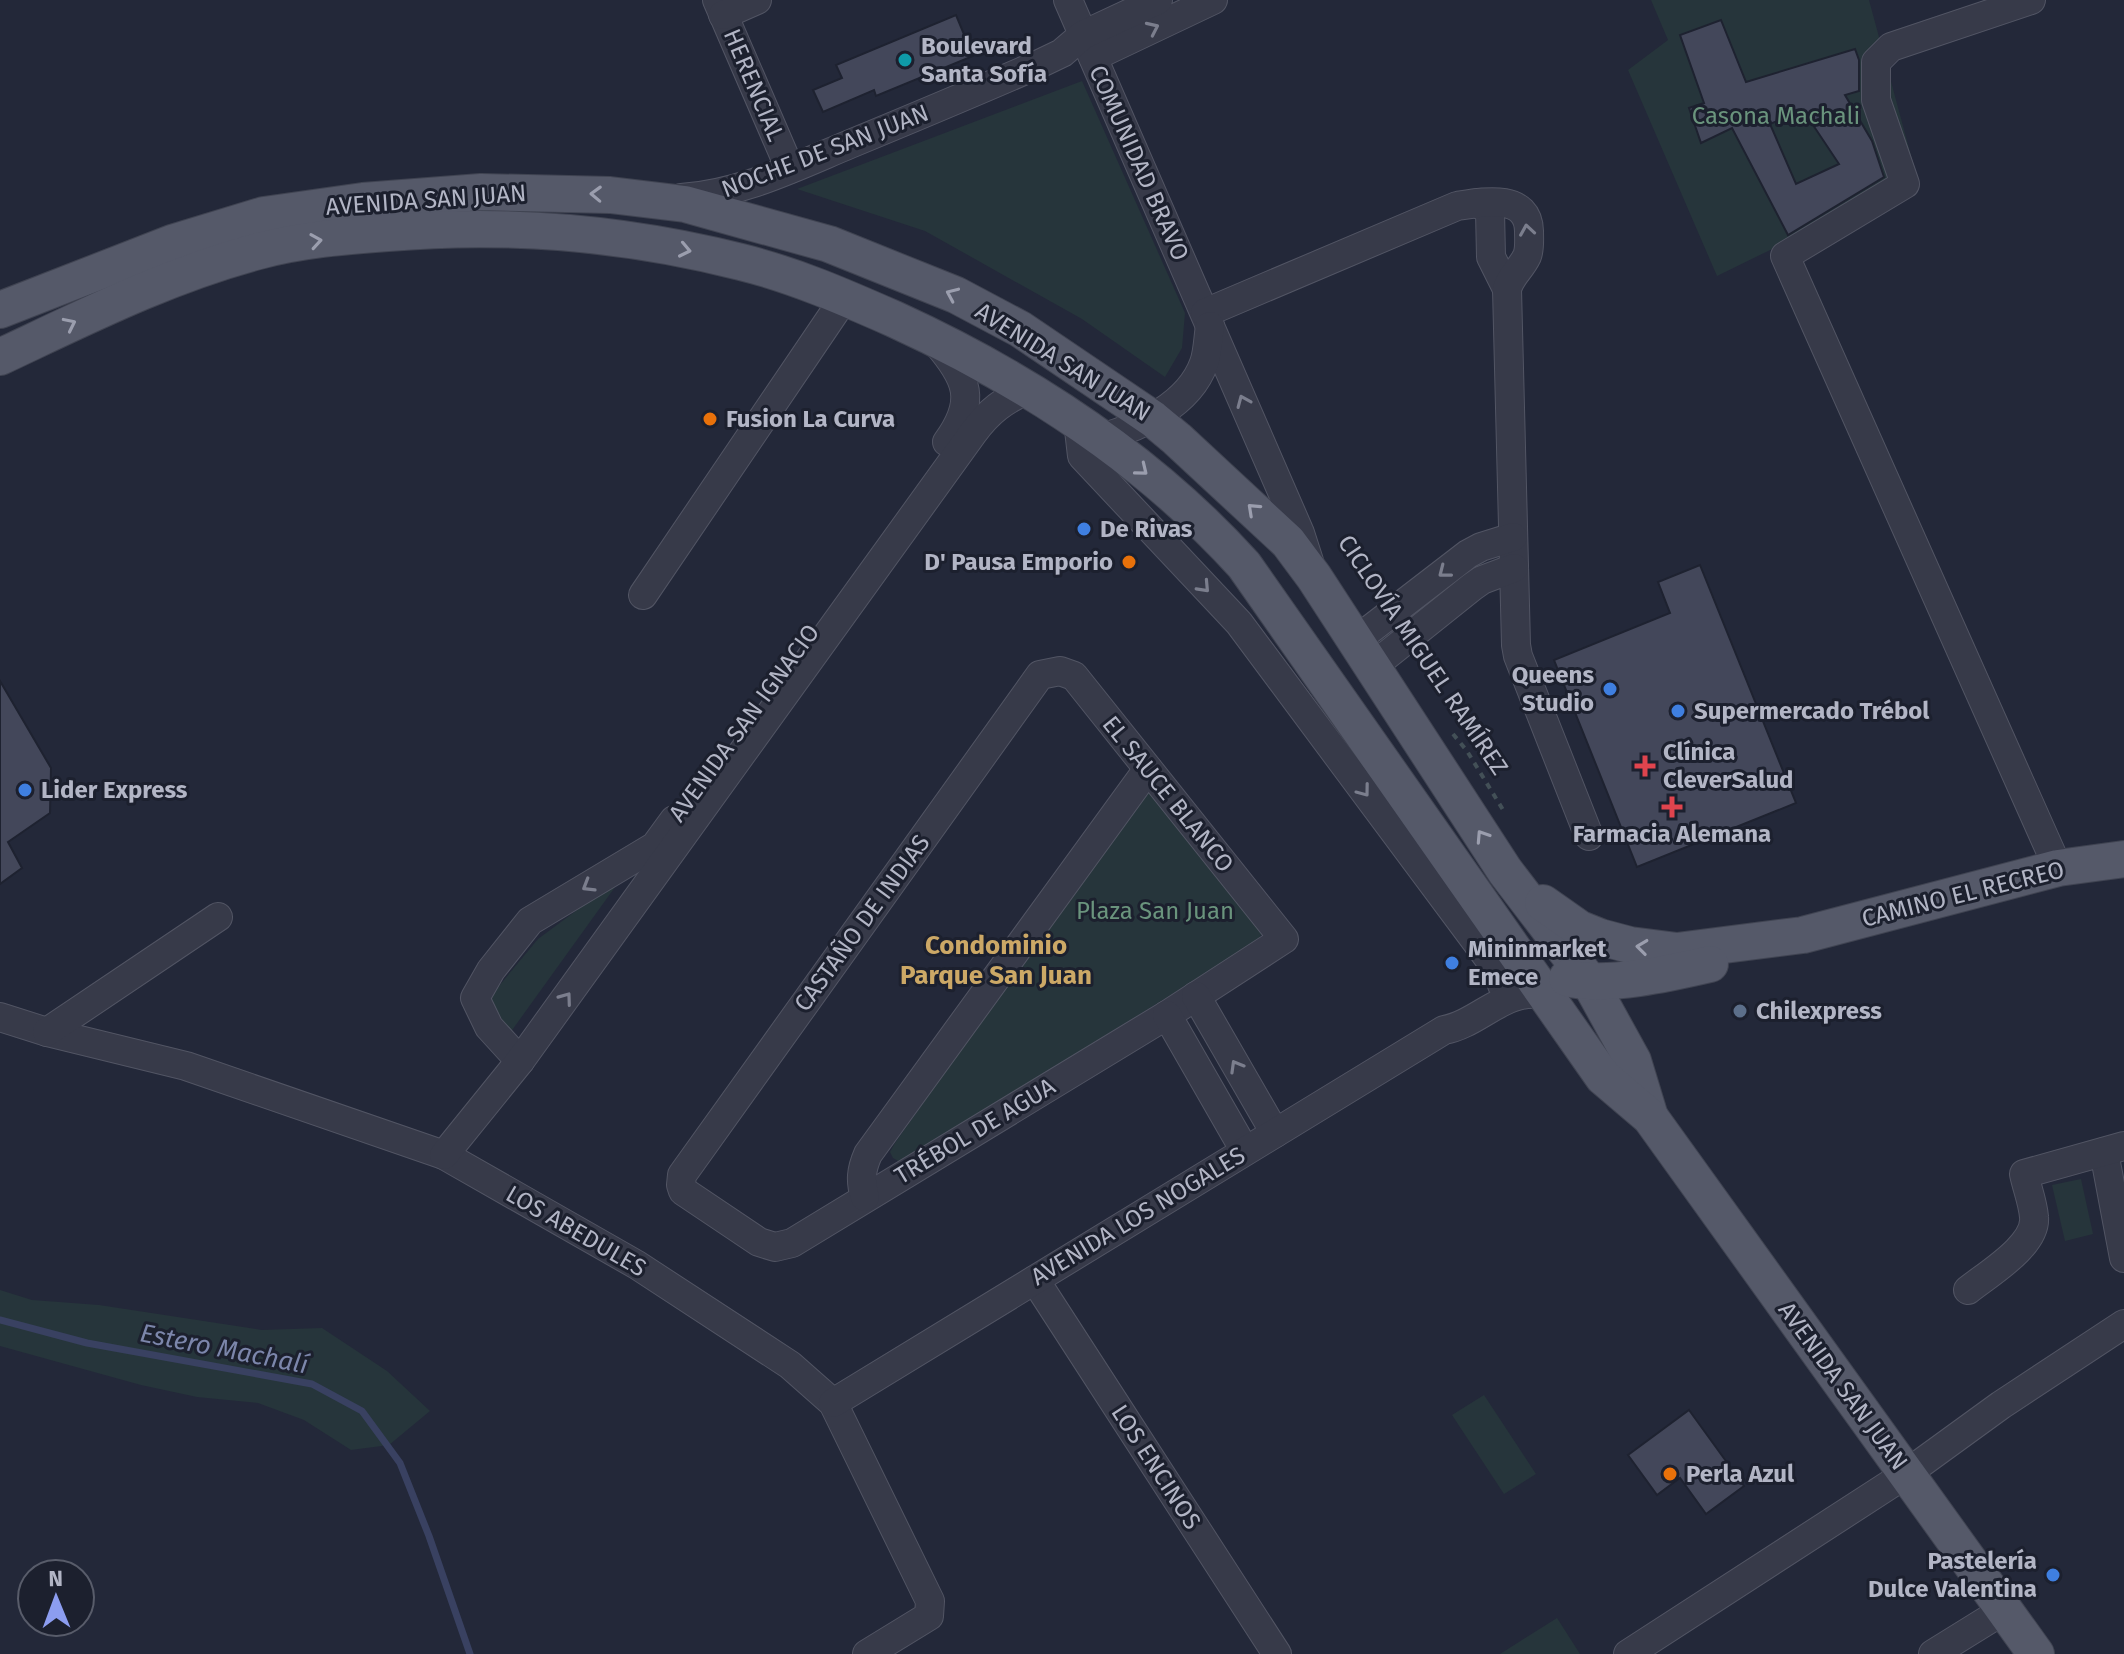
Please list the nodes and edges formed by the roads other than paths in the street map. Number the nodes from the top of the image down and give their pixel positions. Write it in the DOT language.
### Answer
graph roads {
  1 [pos="757,0"];
  2 [pos="1068,0"];
  3 [pos="1158,0"];
  4 [pos="1213,0"];
  5 [pos="2031,0"];
  6 [pos="720,7"];
  7 [pos="1088,46"];
  8 [pos="790,169"];
  9 [pos="645,200"];
  10 [pos="1478,203"];
  11 [pos="1507,289"];
  12 [pos="845,297"];
  13 [pos="0,310"];
  14 [pos="1208,319"];
  15 [pos="930,336"];
  16 [pos="0,357"];
  17 [pos="1029,389"];
  18 [pos="1153,419"];
  19 [pos="1090,430"];
  20 [pos="1513,537"];
  21 [pos="1514,568"];
  22 [pos="1314,577"];
  23 [pos="643,595"];
  24 [pos="824,626"];
  25 [pos="1364,654"];
  26 [pos="1040,675"];
  27 [pos="1148,769"];
  28 [pos="1589,836"];
  29 [pos="662,852"];
  30 [pos="2124,859"];
  31 [pos="2058,868"];
  32 [pos="1505,871"];
  33 [pos="218,917"];
  34 [pos="1803,935"];
  35 [pos="1284,939"];
  36 [pos="1506,957"];
  37 [pos="1651,978"];
  38 [pos="1589,981"];
  39 [pos="1545,995"];
  40 [pos="1196,996"];
  41 [pos="1167,1015"];
  42 [pos="0,1017"];
  43 [pos="1444,1030"];
  44 [pos="47,1032"];
  45 [pos="520,1061"];
  46 [pos="1633,1061"];
  47 [pos="1650,1117"];
  48 [pos="1275,1133"];
  49 [pos="2114,1149"];
  50 [pos="1245,1151"];
  51 [pos="444,1155"];
  52 [pos="684,1170"];
  53 [pos="865,1197"];
  54 [pos="2124,1258"];
  55 [pos="1035,1280"];
  56 [pos="1968,1290"];
  57 [pos="2124,1313"];
  58 [pos="2124,1324"];
  59 [pos="833,1403"];
  60 [pos="1901,1468"];
  61 [pos="2004,1610"];
  62 [pos="867,1654"];
  63 [pos="1277,1654"];
  64 [pos="1628,1654"];
  65 [pos="1933,1654"];
  66 [pos="2036,1654"];
  1 -- 6 [label="street"];
  2 -- 7 [label="street, COMUNIDAD BRAVO"];
  3 -- 7 [label="street"];
  7 -- 4 [label="street, NOCHE DE SAN JUAN, one-way"];
  5 -- 31 [label="street"];
  6 -- 8 [label="street, HERENCIAL"];
  7 -- 8 [label="street, NOCHE DE SAN JUAN"];
  7 -- 14 [label="street, COMUNIDAD BRAVO"];
  8 -- 9 [label="street, NOCHE DE SAN JUAN"];
  9 -- 13 [label="main road, AVENIDA SAN JUAN, one-way"];
  18 -- 9 [label="main road, AVENIDA SAN JUAN, one-way"];
  10 -- 11 [label="street"];
  11 -- 10 [label="street, one-way"];
  10 -- 14 [label="street"];
  11 -- 20 [label="street"];
  12 -- 15 [label="main road, AVENIDA SAN JUAN"];
  16 -- 12 [label="main road, AVENIDA SAN JUAN, one-way"];
  12 -- 23 [label="street"];
  14 -- 18 [label="street"];
  22 -- 14 [label="street, COMUNIDAD BRAVO, one-way"];
  15 -- 17 [label="main road, AVENIDA SAN JUAN"];
  15 -- 24 [label="street, AVENIDA SAN IGNACIO"];
  17 -- 19 [label="main road, AVENIDA SAN JUAN"];
  17 -- 24 [label="street, AVENIDA SAN IGNACIO"];
  18 -- 19 [label="street"];
  22 -- 18 [label="main road, AVENIDA SAN JUAN, one-way"];
  19 -- 36 [label="main road, AVENIDA SAN JUAN, one-way"];
  19 -- 36 [label="street, AVENIDA SAN JUAN, one-way"];
  20 -- 21 [label="street"];
  20 -- 25 [label="street, one-way"];
  21 -- 25 [label="street"];
  21 -- 28 [label="street"];
  22 -- 25 [label="main road, AVENIDA SAN JUAN"];
  24 -- 29 [label="street, AVENIDA SAN IGNACIO"];
  32 -- 25 [label="main road, AVENIDA SAN JUAN, one-way"];
  26 -- 27 [label="street, EL SAUCE BLANCO"];
  26 -- 52 [label="street, CASTAÑO DE INDIAS"];
  27 -- 35 [label="street, EL SAUCE BLANCO"];
  27 -- 53 [label="street"];
  45 -- 29 [label="street, AVENIDA SAN IGNACIO, one-way"];
  29 -- 45 [label="street, AVENIDA SAN IGNACIO, one-way"];
  30 -- 31 [label="main road, CAMINO EL RECREO"];
  31 -- 34 [label="main road, CAMINO EL RECREO"];
  34 -- 32 [label="main road, CAMINO EL RECREO, one-way"];
  32 -- 38 [label="main road, AVENIDA SAN JUAN"];
  33 -- 44 [label="street"];
  34 -- 37 [label="main road, CAMINO EL RECREO"];
  35 -- 40 [label="street, TRÉBOL DE AGUA"];
  36 -- 38 [label="main road, CAMINO EL RECREO"];
  36 -- 39 [label="main road, AVENIDA SAN JUAN"];
  36 -- 43 [label="street, AVENIDA LOS NOGALES"];
  37 -- 38 [label="main road, CAMINO EL RECREO"];
  37 -- 46 [label="main road"];
  38 -- 46 [label="main road, AVENIDA SAN JUAN"];
  39 -- 43 [label="street, AVENIDA LOS NOGALES"];
  39 -- 47 [label="main road, AVENIDA SAN JUAN"];
  40 -- 41 [label="street, TRÉBOL DE AGUA"];
  48 -- 40 [label="street, one-way"];
  41 -- 50 [label="street"];
  41 -- 53 [label="street, TRÉBOL DE AGUA"];
  42 -- 44 [label="street, LOS ABEDULES"];
  43 -- 48 [label="street, AVENIDA LOS NOGALES"];
  44 -- 51 [label="street, LOS ABEDULES"];
  45 -- 51 [label="street, AVENIDA SAN IGNACIO"];
  46 -- 47 [label="main road, AVENIDA SAN JUAN"];
  47 -- 60 [label="main road, AVENIDA SAN JUAN"];
  48 -- 50 [label="street, AVENIDA LOS NOGALES"];
  49 -- 54 [label="street"];
  49 -- 56 [label="street"];
  50 -- 55 [label="street, AVENIDA LOS NOGALES"];
  51 -- 59 [label="street, LOS ABEDULES"];
  52 -- 53 [label="street, TRÉBOL DE AGUA"];
  55 -- 59 [label="street, AVENIDA LOS NOGALES"];
  55 -- 63 [label="street, LOS ENCINOS"];
  57 -- 60 [label="street"];
  58 -- 60 [label="street"];
  59 -- 62 [label="street, LOS ABEDULES"];
  60 -- 61 [label="main road, AVENIDA SAN JUAN"];
  60 -- 64 [label="street"];
  61 -- 65 [label="street"];
  61 -- 66 [label="main road, AVENIDA SAN JUAN"];
}
